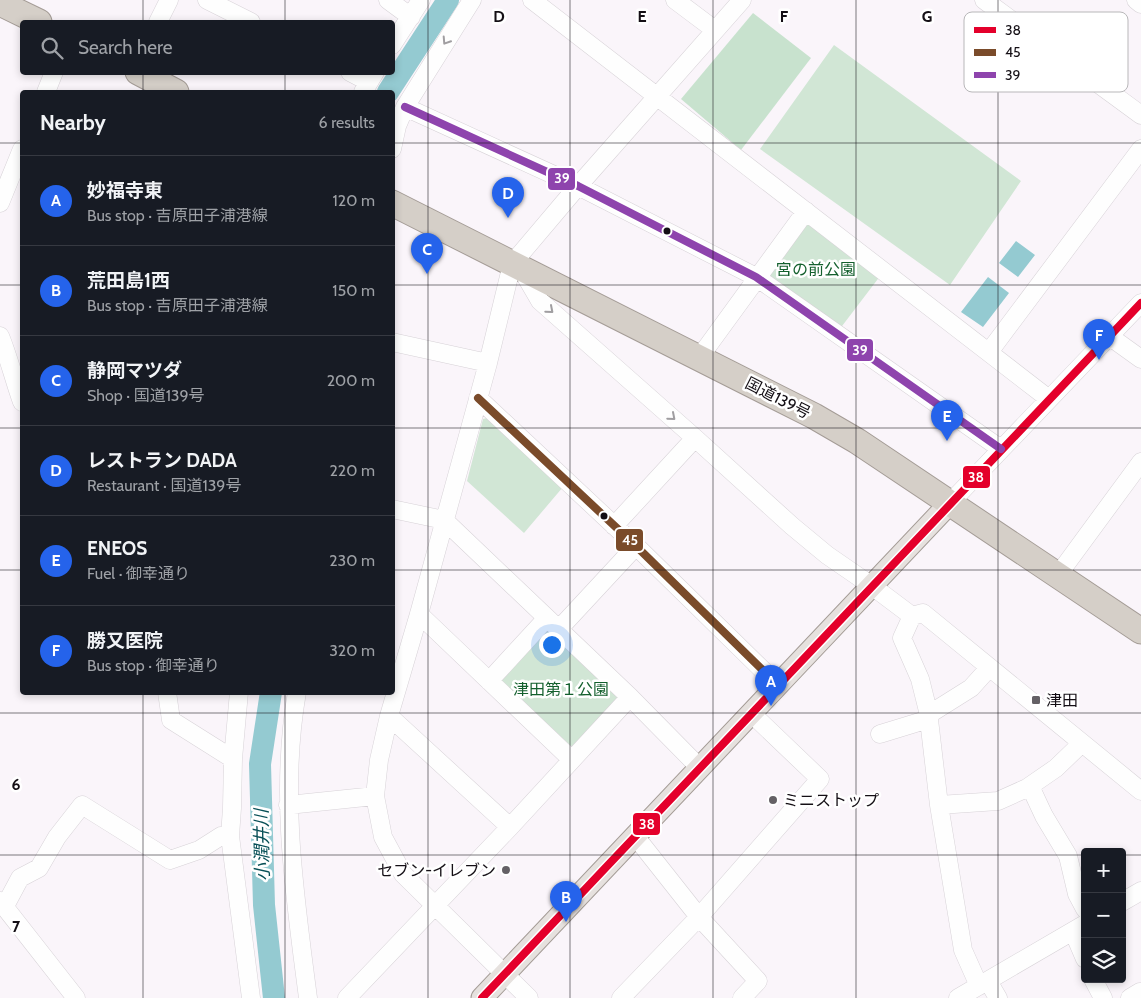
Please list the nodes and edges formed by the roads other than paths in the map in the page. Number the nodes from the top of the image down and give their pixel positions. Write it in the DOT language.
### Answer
graph roads {
  1 [pos="169,0"];
  2 [pos="206,0"];
  3 [pos="388,0"];
  4 [pos="422,0"];
  5 [pos="472,0"];
  6 [pos="532,0"];
  7 [pos="675,0"];
  8 [pos="742,0"];
  9 [pos="984,0"];
  10 [pos="1136,0"];
  11 [pos="0,3"];
  12 [pos="1141,4"];
  13 [pos="1000,12"];
  14 [pos="411,17"];
  15 [pos="35,20"];
  16 [pos="159,20"];
  17 [pos="247,20"];
  18 [pos="715,30"];
  19 [pos="395,41"];
  20 [pos="53,75"];
  21 [pos="144,75"];
  22 [pos="356,75"];
  23 [pos="369,82"];
  24 [pos="47,90"];
  25 [pos="172,90"];
  26 [pos="1110,92"];
  27 [pos="656,97"];
  28 [pos="405,107"];
  29 [pos="1141,115"];
  30 [pos="395,135"];
  31 [pos="1141,149"];
  32 [pos="20,153"];
  33 [pos="578,186"];
  34 [pos="2,191"];
  35 [pos="395,206"];
  36 [pos="806,211"];
  37 [pos="517,267"];
  38 [pos="756,277"];
  39 [pos="1141,303"];
  40 [pos="1109,336"];
  41 [pos="395,343"];
  42 [pos="2,348"];
  43 [pos="989,352"];
  44 [pos="699,358"];
  45 [pos="1141,358"];
  46 [pos="488,363"];
  47 [pos="20,396"];
  48 [pos="478,398"];
  49 [pos="1049,399"];
  50 [pos="695,438"];
  51 [pos="1001,449"];
  52 [pos="1141,462"];
  53 [pos="1135,482"];
  54 [pos="950,503"];
  55 [pos="395,510"];
  56 [pos="444,520"];
  57 [pos="614,526"];
  58 [pos="636,546"];
  59 [pos="1058,575"];
  60 [pos="872,586"];
  61 [pos="419,614"];
  62 [pos="912,616"];
  63 [pos="552,624"];
  64 [pos="1141,631"];
  65 [pos="989,668"];
  66 [pos="489,680"];
  67 [pos="778,685"];
  68 [pos="167,695"];
  69 [pos="239,695"];
  70 [pos="297,695"];
  71 [pos="630,697"];
  72 [pos="752,714"];
  73 [pos="389,716"];
  74 [pos="929,717"];
  75 [pos="880,734"];
  76 [pos="1082,743"];
  77 [pos="233,758"];
  78 [pos="571,759"];
  79 [pos="700,767"];
  80 [pos="1030,786"];
  81 [pos="1141,791"];
  82 [pos="375,796"];
  83 [pos="288,805"];
  84 [pos="939,805"];
  85 [pos="510,827"];
  86 [pos="230,836"];
  87 [pos="634,836"];
  88 [pos="1141,891"];
  89 [pos="1126,900"];
  90 [pos="1081,902"];
  91 [pos="2,904"];
  92 [pos="434,907"];
  93 [pos="699,917"];
  94 [pos="1079,928"];
  95 [pos="505,975"];
  96 [pos="983,983"];
  97 [pos="1095,983"];
  98 [pos="1141,993"];
  99 [pos="76,998"];
  100 [pos="251,998"];
  101 [pos="308,998"];
  102 [pos="348,998"];
  103 [pos="482,998"];
  104 [pos="529,998"];
  105 [pos="621,998"];
  106 [pos="742,998"];
  107 [pos="958,998"];
  108 [pos="998,998"];
  109 [pos="1103,998"];
  110 [pos="1130,998"];
  1 -- 16 [label="street"];
  2 -- 17 [label="street"];
  3 -- 14 [label="street"];
  4 -- 14 [label="street"];
  5 -- 28 [label="street, one-way"];
  6 -- 27 [label="street"];
  7 -- 18 [label="street"];
  8 -- 18 [label="street"];
  9 -- 13 [label="street"];
  10 -- 12 [label="street"];
  11 -- 15 [label="highway"];
  14 -- 19 [label="street"];
  18 -- 27 [label="street"];
  20 -- 24 [label="street"];
  21 -- 25 [label="highway"];
  22 -- 23 [label="street"];
  26 -- 29 [label="street"];
  27 -- 33 [label="street"];
  27 -- 36 [label="street"];
  28 -- 30 [label="street"];
  28 -- 33 [label="street"];
  31 -- 43 [label="street"];
  32 -- 34 [label="street"];
  33 -- 37 [label="street"];
  33 -- 38 [label="street"];
  35 -- 37 [label="highway, 国道139号"];
  36 -- 38 [label="street"];
  36 -- 43 [label="street"];
  37 -- 44 [label="highway, 国道139号"];
  37 -- 46 [label="street"];
  37 -- 50 [label="street, one-way"];
  38 -- 44 [label="street"];
  38 -- 51 [label="street"];
  39 -- 40 [label="street"];
  40 -- 45 [label="street"];
  40 -- 49 [label="street"];
  41 -- 46 [label="street"];
  42 -- 47 [label="street"];
  43 -- 49 [label="street"];
  44 -- 54 [label="highway, 国道139号"];
  46 -- 48 [label="street"];
  48 -- 56 [label="street"];
  48 -- 57 [label="street"];
  49 -- 51 [label="street"];
  50 -- 57 [label="street"];
  50 -- 60 [label="street"];
  51 -- 54 [label="street"];
  52 -- 53 [label="street"];
  53 -- 59 [label="street"];
  54 -- 59 [label="highway, 国道139号"];
  54 -- 60 [label="main road"];
  55 -- 56 [label="street"];
  56 -- 61 [label="street"];
  56 -- 63 [label="street"];
  57 -- 58 [label="street"];
  58 -- 63 [label="street"];
  58 -- 67 [label="street"];
  59 -- 64 [label="highway, 国道139号"];
  60 -- 62 [label="street"];
  60 -- 67 [label="main road"];
  61 -- 66 [label="street"];
  61 -- 73 [label="street"];
  62 -- 65 [label="street"];
  62 -- 74 [label="street"];
  63 -- 66 [label="street"];
  63 -- 71 [label="street"];
  65 -- 74 [label="street"];
  65 -- 76 [label="street"];
  66 -- 78 [label="street"];
  67 -- 72 [label="main road"];
  68 -- 77 [label="street"];
  69 -- 77 [label="street"];
  70 -- 83 [label="street"];
  71 -- 78 [label="street"];
  71 -- 79 [label="street"];
  72 -- 79 [label="main road"];
  72 -- 93 [label="street"];
  73 -- 82 [label="street"];
  73 -- 85 [label="street"];
  74 -- 75 [label="street"];
  74 -- 84 [label="street"];
  76 -- 80 [label="street"];
  76 -- 81 [label="street"];
  77 -- 86 [label="street"];
  78 -- 85 [label="street"];
  79 -- 87 [label="main road"];
  80 -- 84 [label="street"];
  80 -- 90 [label="street"];
  82 -- 83 [label="street"];
  82 -- 92 [label="street"];
  83 -- 101 [label="street"];
  84 -- 96 [label="street"];
  85 -- 92 [label="street"];
  86 -- 91 [label="street"];
  86 -- 100 [label="street"];
  87 -- 93 [label="street"];
  87 -- 95 [label="main road"];
  88 -- 89 [label="street"];
  91 -- 99 [label="street"];
  92 -- 95 [label="street"];
  92 -- 102 [label="street"];
  93 -- 105 [label="street"];
  93 -- 106 [label="street"];
  94 -- 96 [label="street"];
  95 -- 103 [label="main road"];
  95 -- 104 [label="street"];
  96 -- 107 [label="street"];
  96 -- 108 [label="street"];
  97 -- 109 [label="street"];
  98 -- 110 [label="street"];
}
